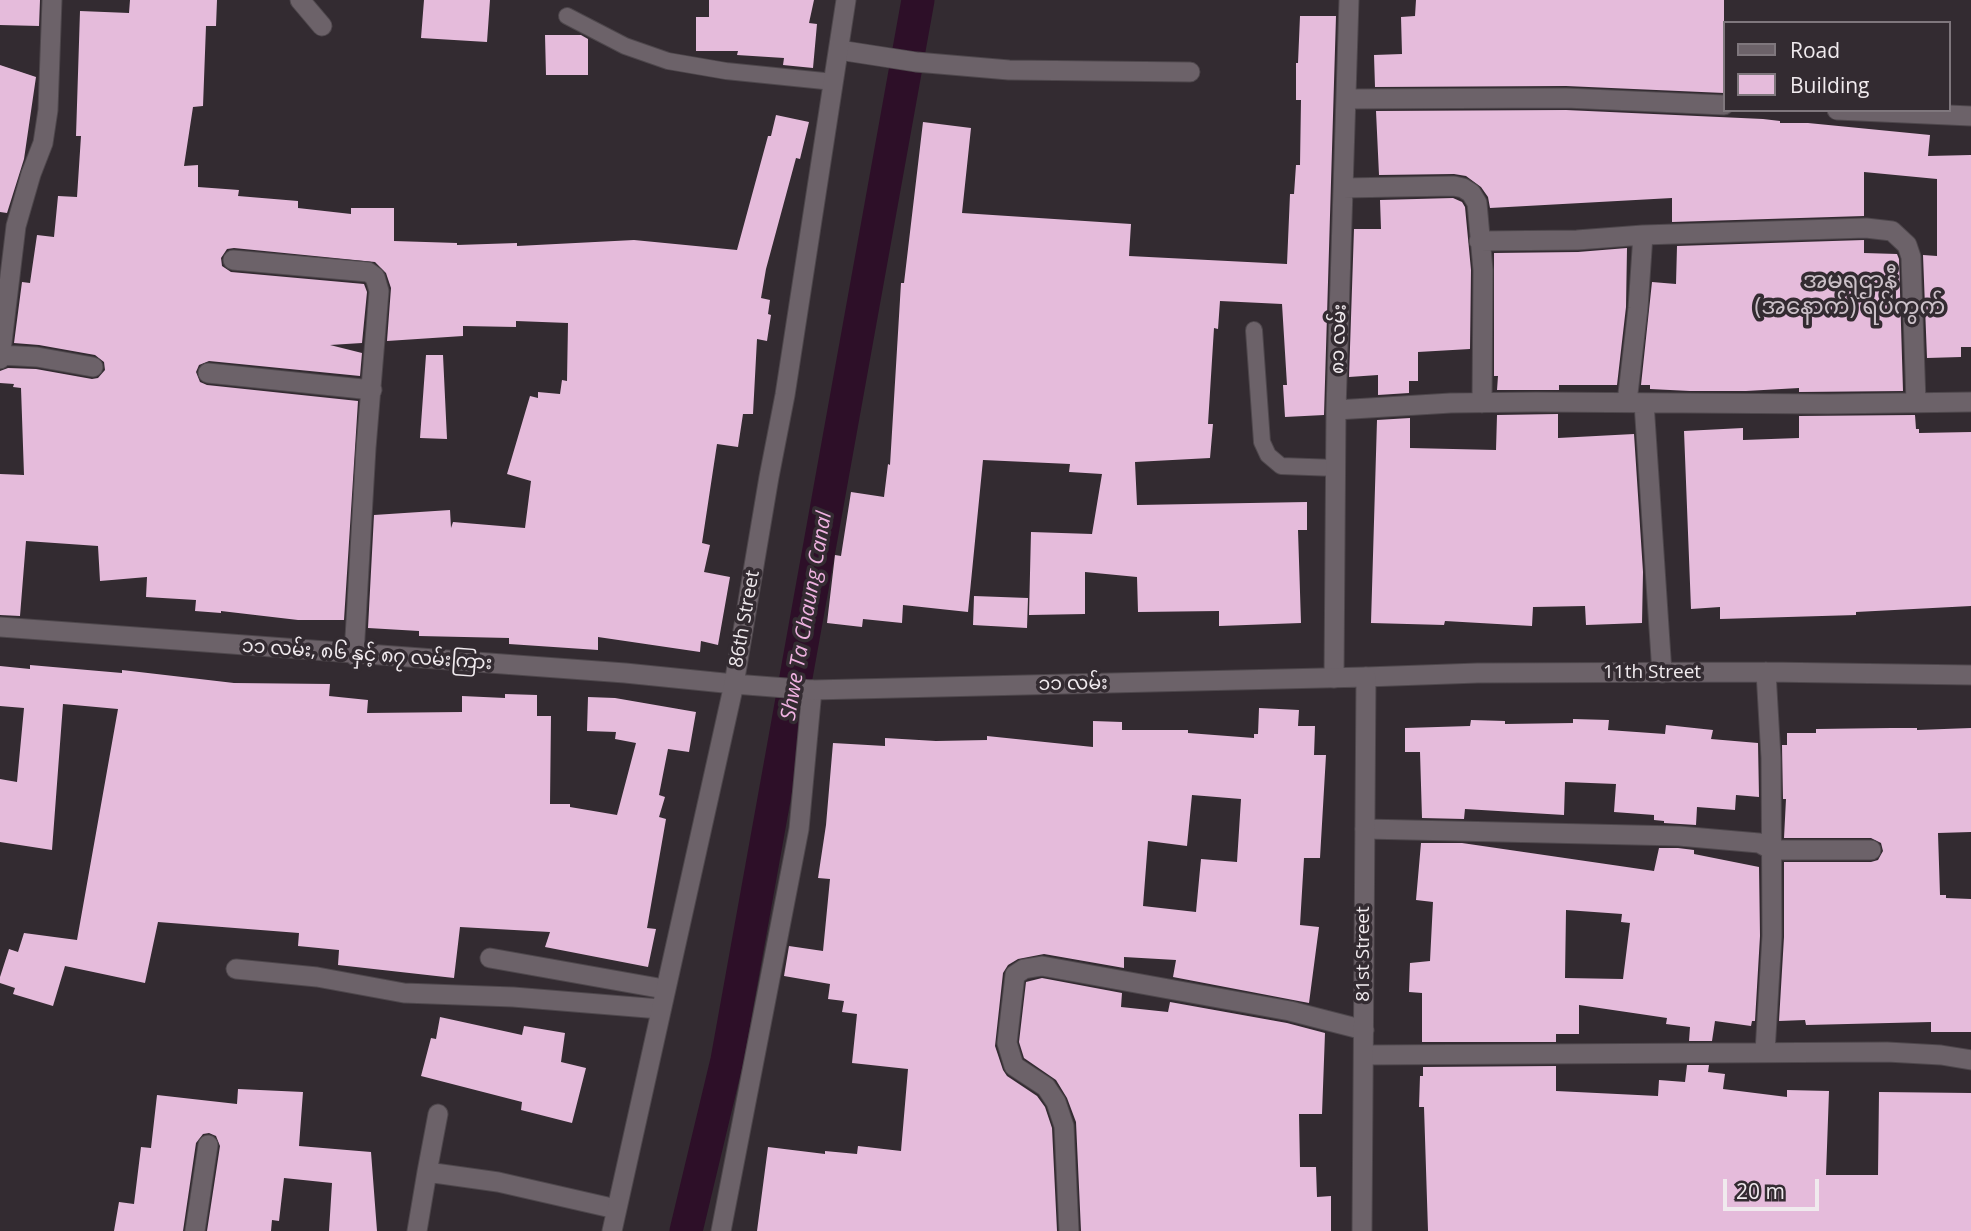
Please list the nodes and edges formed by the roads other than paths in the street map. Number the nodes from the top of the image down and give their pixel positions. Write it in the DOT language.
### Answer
graph roads {
  1 [pos="52,0"];
  2 [pos="300,0"];
  3 [pos="846,0"];
  4 [pos="1349,0"];
  5 [pos="567,16"];
  6 [pos="322,26"];
  7 [pos="839,50"];
  8 [pos="1190,72"];
  9 [pos="834,82"];
  10 [pos="1346,99"];
  11 [pos="1722,105"];
  12 [pos="1882,112"];
  13 [pos="1971,116"];
  14 [pos="1343,188"];
  15 [pos="1643,235"];
  16 [pos="1479,241"];
  17 [pos="233,260"];
  18 [pos="1254,330"];
  19 [pos="0,357"];
  20 [pos="93,367"];
  21 [pos="208,373"];
  22 [pos="372,390"];
  23 [pos="1916,402"];
  24 [pos="1971,402"];
  25 [pos="1482,403"];
  26 [pos="1636,403"];
  27 [pos="1336,410"];
  28 [pos="1336,468"];
  29 [pos="0,627"];
  30 [pos="354,655"];
  31 [pos="1766,672"];
  32 [pos="1662,673"];
  33 [pos="1971,675"];
  34 [pos="1366,677"];
  35 [pos="1334,678"];
  36 [pos="733,684"];
  37 [pos="812,691"];
  38 [pos="1365,829"];
  39 [pos="1772,850"];
  40 [pos="1871,850"];
  41 [pos="490,958"];
  42 [pos="236,969"];
  43 [pos="664,989"];
  44 [pos="660,1009"];
  45 [pos="1364,1030"];
  46 [pos="1765,1052"];
  47 [pos="1364,1055"];
  48 [pos="1971,1060"];
  49 [pos="438,1114"];
  50 [pos="208,1145"];
  51 [pos="427,1172"];
  52 [pos="617,1209"];
  53 [pos="195,1231"];
  54 [pos="417,1231"];
  55 [pos="612,1231"];
  56 [pos="721,1231"];
  57 [pos="1069,1231"];
  58 [pos="1362,1231"];
  1 -- 19 [label="street"];
  2 -- 6 [label="street"];
  3 -- 7 [label="street, 86th Street"];
  4 -- 10 [label="street, ၈၁ လမ်း"];
  5 -- 9 [label="lane"];
  7 -- 8 [label="street"];
  7 -- 9 [label="street, 86th Street"];
  9 -- 36 [label="street, 86th Street"];
  10 -- 11 [label="street"];
  10 -- 14 [label="street, ၈၁ လမ်း"];
  12 -- 13 [label="street"];
  14 -- 16 [label="street"];
  14 -- 27 [label="street, ၈၁ လမ်း"];
  15 -- 16 [label="street"];
  15 -- 23 [label="street"];
  15 -- 26 [label="street"];
  16 -- 25 [label="street"];
  17 -- 22 [label="street"];
  18 -- 28 [label="lane"];
  19 -- 20 [label="street"];
  21 -- 22 [label="street"];
  22 -- 30 [label="street"];
  23 -- 24 [label="street"];
  23 -- 26 [label="street"];
  25 -- 26 [label="street"];
  25 -- 27 [label="street"];
  26 -- 32 [label="street"];
  27 -- 28 [label="street, ၈၁ လမ်း"];
  28 -- 35 [label="street, ၈၁ လမ်း"];
  29 -- 30 [label="street, ၁၁ လမ်း, ၈၆ နှင့် ၈၇ လမ်းကြား"];
  30 -- 36 [label="street, ၁၁ လမ်း, ၈၆ နှင့် ၈၇ လမ်းကြား"];
  31 -- 32 [label="street, 11th Street"];
  31 -- 33 [label="street, 11th Street"];
  31 -- 39 [label="street"];
  32 -- 34 [label="street, 11th Street"];
  34 -- 35 [label="street, 11th Street"];
  34 -- 38 [label="street, 81st Street"];
  35 -- 37 [label="street, ၁၁ လမ်း"];
  36 -- 37 [label="street"];
  36 -- 43 [label="street, 86th Street"];
  37 -- 56 [label="street"];
  38 -- 39 [label="street"];
  38 -- 45 [label="street, 81st Street"];
  39 -- 40 [label="street"];
  39 -- 46 [label="street"];
  41 -- 43 [label="street"];
  42 -- 44 [label="street"];
  43 -- 44 [label="street, 86th Street"];
  44 -- 52 [label="street, 86th Street"];
  45 -- 47 [label="street, 81st Street"];
  45 -- 57 [label="street"];
  46 -- 47 [label="street"];
  46 -- 48 [label="street"];
  47 -- 58 [label="street, 81st Street"];
  49 -- 51 [label="street"];
  50 -- 53 [label="street"];
  51 -- 52 [label="street"];
  51 -- 54 [label="street"];
  52 -- 55 [label="street, 86th Street"];
}
